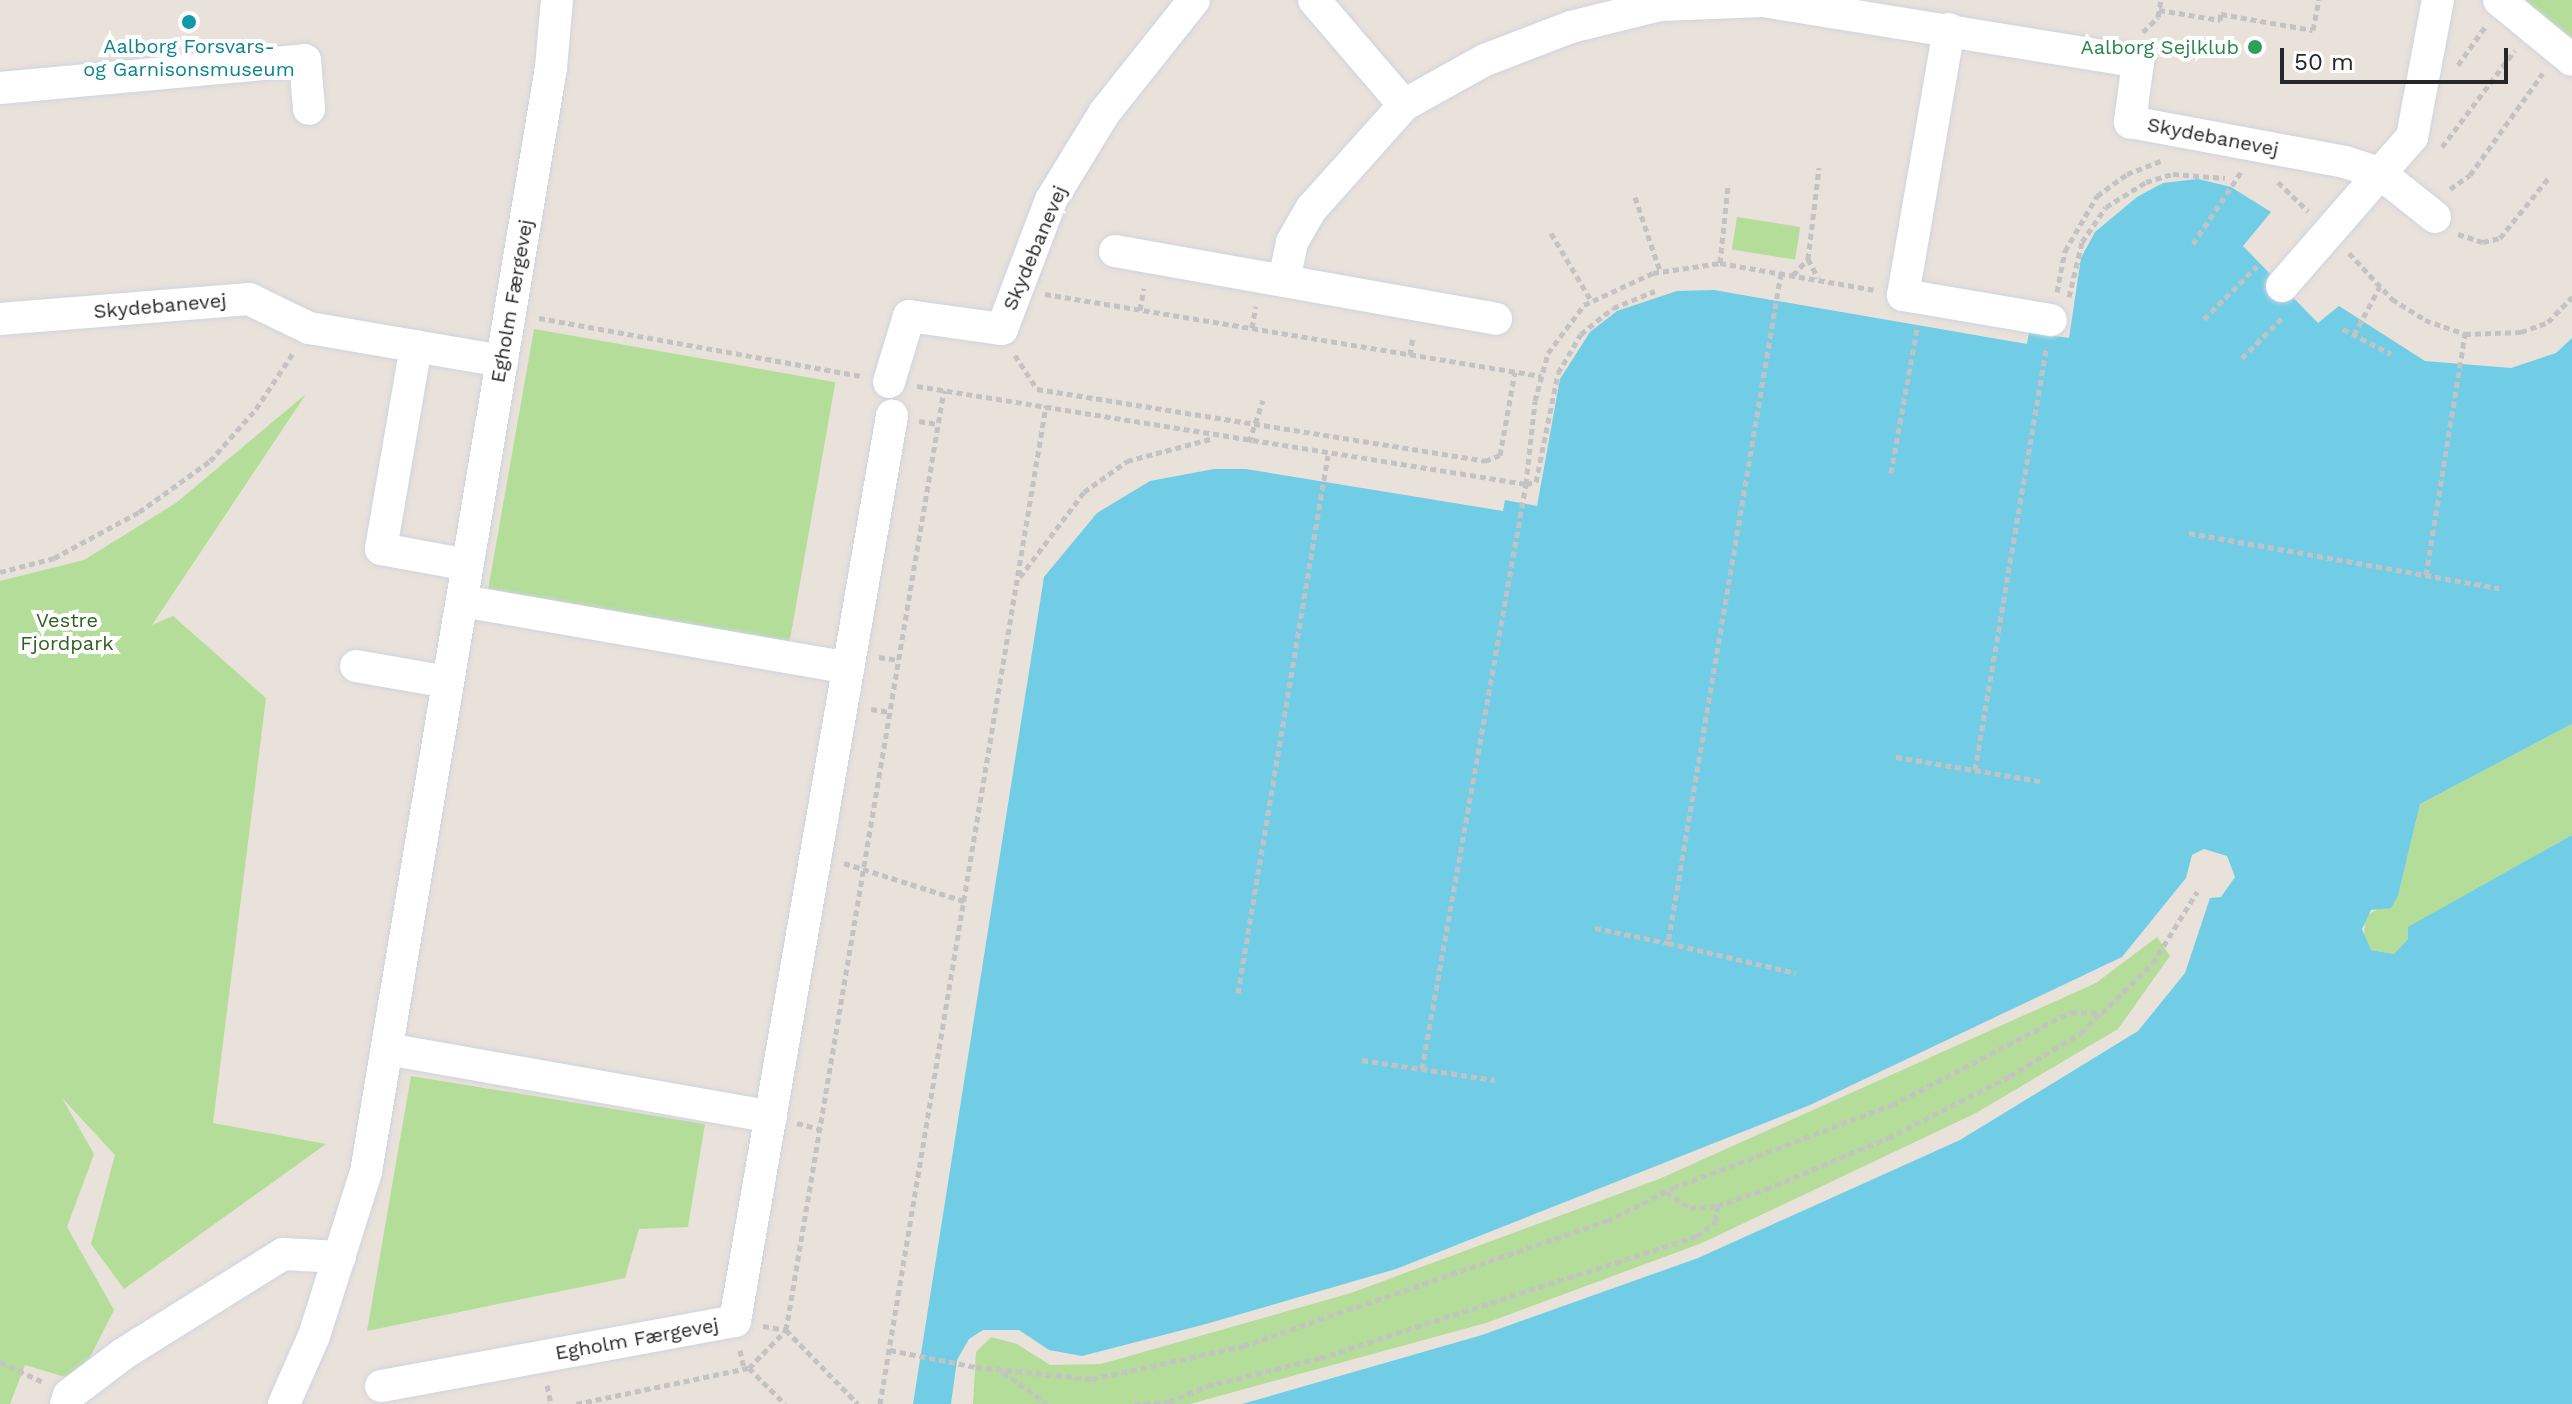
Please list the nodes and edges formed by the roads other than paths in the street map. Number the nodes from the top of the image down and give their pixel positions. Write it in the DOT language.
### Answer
graph roads {
  1 [pos="557,0"];
  2 [pos="1194,0"];
  3 [pos="1314,0"];
  4 [pos="1763,0"];
  5 [pos="2438,0"];
  6 [pos="2500,2"];
  7 [pos="1949,29"];
  8 [pos="2566,55"];
  9 [pos="0,88"];
  10 [pos="1404,105"];
  11 [pos="309,109"];
  12 [pos="2381,174"];
  13 [pos="2435,217"];
  14 [pos="1115,251"];
  15 [pos="1284,280"];
  16 [pos="2284,300"];
  17 [pos="2060,310"];
  18 [pos="0,319"];
  19 [pos="1496,319"];
  20 [pos="416,346"];
  21 [pos="502,361"];
  22 [pos="889,382"];
  23 [pos="892,416"];
  24 [pos="468,565"];
  25 [pos="462,601"];
  26 [pos="356,666"];
  27 [pos="848,668"];
  28 [pos="448,682"];
  29 [pos="387,1049"];
  30 [pos="771,1117"];
  31 [pos="340,1257"];
  32 [pos="381,1386"];
  33 [pos="78,1401"];
  34 [pos="284,1404"];
  1 -- 21 [label="street, Egholm Færgevej"];
  2 -- 22 [label="street, Skydebanevej"];
  3 -- 10 [label="street"];
  4 -- 7 [label="street, Skydebanevej"];
  4 -- 10 [label="street, Skydebanevej"];
  5 -- 12 [label="street"];
  6 -- 8 [label="street"];
  7 -- 12 [label="street, Skydebanevej"];
  7 -- 17 [label="street"];
  9 -- 11 [label="street"];
  10 -- 15 [label="street, Skydebanevej"];
  12 -- 13 [label="street, Skydebanevej"];
  12 -- 16 [label="street"];
  14 -- 15 [label="street"];
  15 -- 19 [label="street"];
  18 -- 20 [label="street, Skydebanevej"];
  20 -- 21 [label="street, Skydebanevej"];
  20 -- 24 [label="street"];
  21 -- 24 [label="street, Egholm Færgevej"];
  23 -- 27 [label="street, Egholm Færgevej"];
  24 -- 25 [label="street, Egholm Færgevej"];
  25 -- 27 [label="street"];
  25 -- 28 [label="street, Egholm Færgevej"];
  26 -- 28 [label="street"];
  27 -- 30 [label="street, Egholm Færgevej"];
  28 -- 29 [label="street, Egholm Færgevej"];
  29 -- 30 [label="street"];
  29 -- 31 [label="street, Egholm Færgevej"];
  30 -- 32 [label="street, Egholm Færgevej"];
  31 -- 33 [label="street"];
  31 -- 34 [label="street, Egholm Færgevej"];
}
